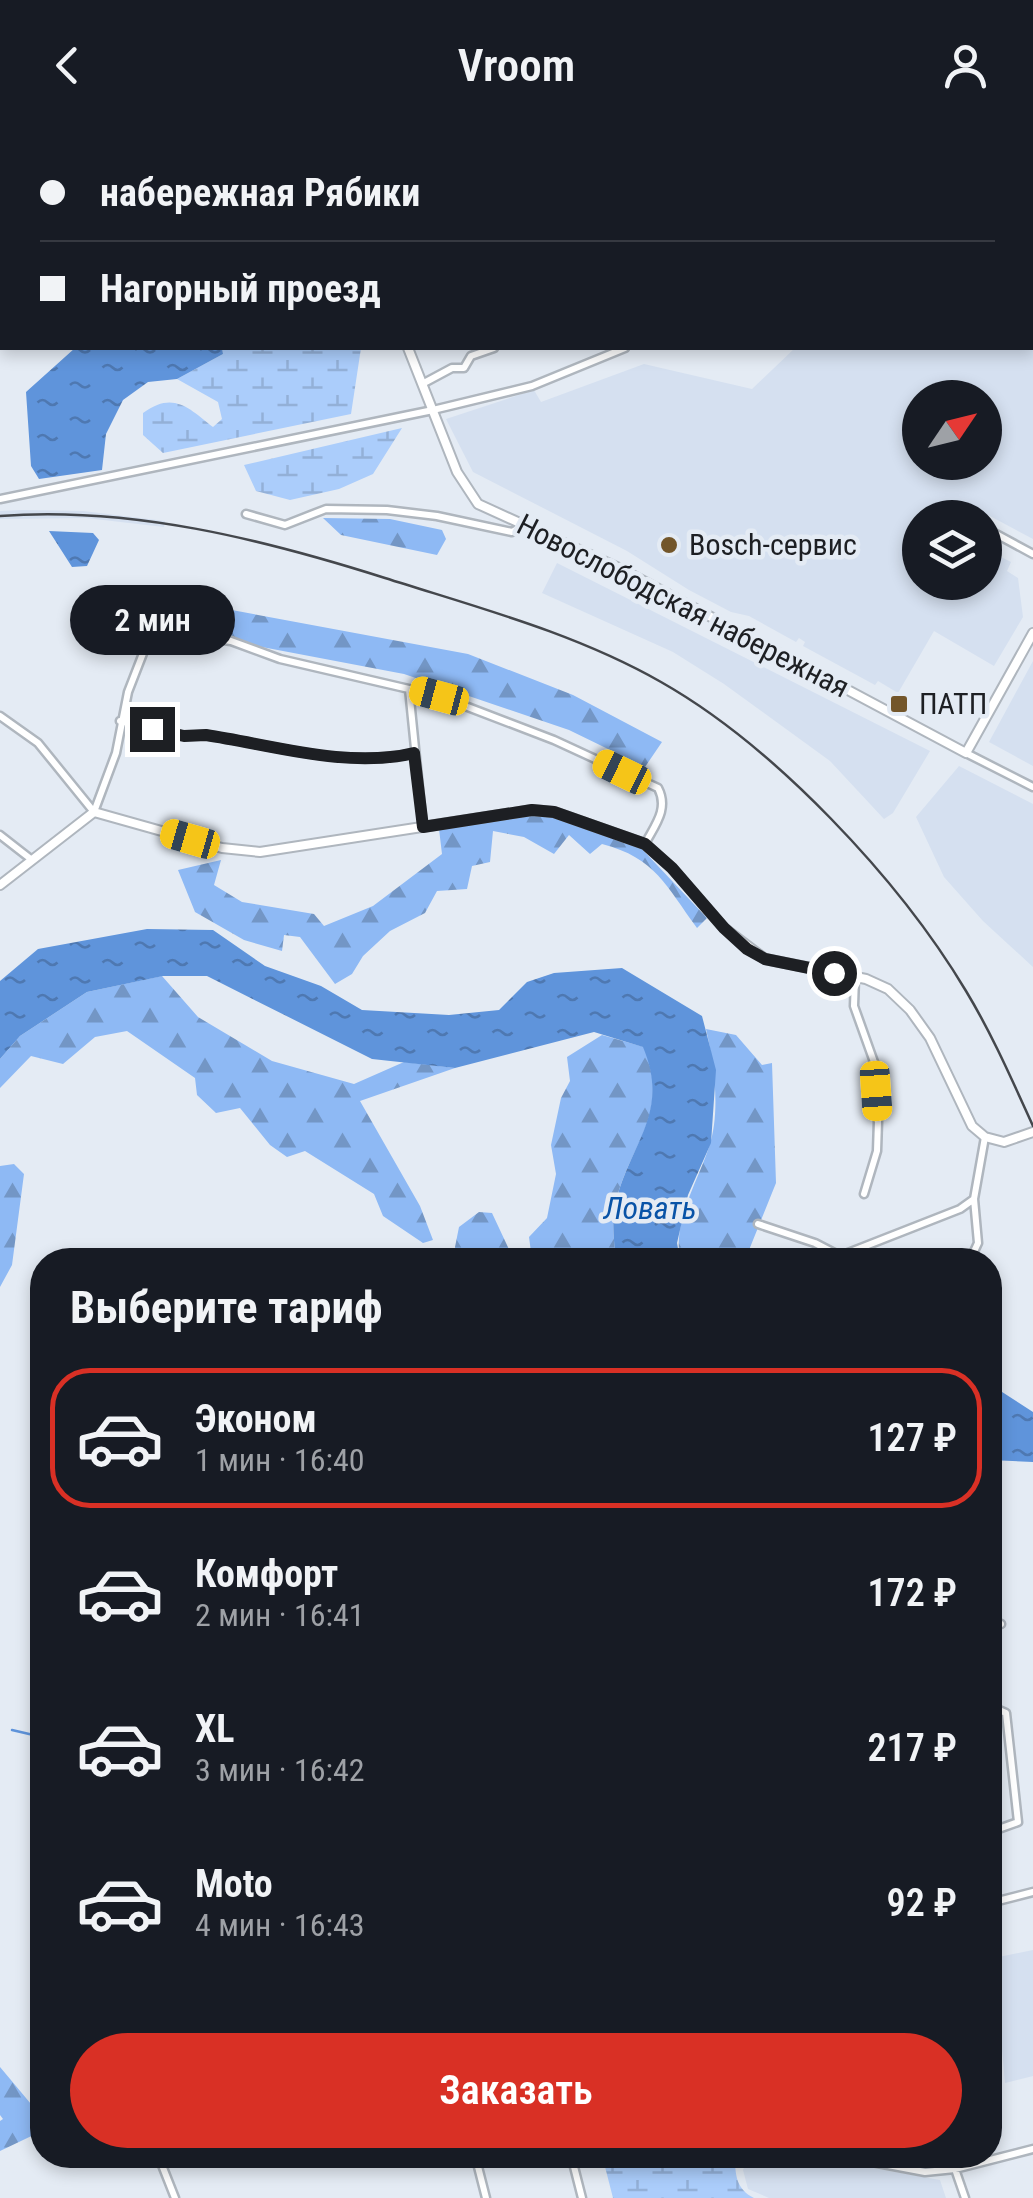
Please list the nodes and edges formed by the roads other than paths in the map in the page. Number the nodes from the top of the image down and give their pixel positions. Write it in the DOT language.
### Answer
graph roads {
  1 [pos="409,350"];
  2 [pos="474,350"];
  3 [pos="619,350"];
  4 [pos="424,383"];
  5 [pos="434,410"];
  6 [pos="0,500"];
  7 [pos="246,514"];
  8 [pos="524,524"];
  9 [pos="1002,537"];
  10 [pos="1033,554"];
  11 [pos="1033,633"];
  12 [pos="408,688"];
  13 [pos="0,716"];
  14 [pos="120,722"];
  15 [pos="966,752"];
  16 [pos="414,753"];
  17 [pos="1033,787"];
  18 [pos="94,812"];
  19 [pos="423,827"];
  20 [pos="0,835"];
  21 [pos="645,844"];
  22 [pos="32,860"];
  23 [pos="0,885"];
  24 [pos="855,977"];
  25 [pos="1033,1132"];
  26 [pos="986,1137"];
  27 [pos="864,1194"];
  28 [pos="974,1199"];
  29 [pos="758,1224"];
  30 [pos="825,1248"];
  31 [pos="860,1248"];
  32 [pos="976,1248"];
  33 [pos="1002,1710"];
  34 [pos="1002,1828"];
  35 [pos="1033,1892"];
  36 [pos="1002,1900"];
  37 [pos="1033,2149"];
  38 [pos="1002,2157"];
  39 [pos="163,2168"];
  40 [pos="478,2168"];
  41 [pos="575,2168"];
  42 [pos="890,2168"];
  43 [pos="962,2168"];
  44 [pos="955,2170"];
  45 [pos="175,2198"];
  46 [pos="486,2198"];
  47 [pos="582,2198"];
  48 [pos="964,2198"];
  1 -- 4 [label="street, Новослободская набережная"];
  2 -- 4 [label="street"];
  3 -- 5 [label="street"];
  4 -- 5 [label="street, Новослободская набережная"];
  5 -- 6 [label="street"];
  5 -- 8 [label="street, Новослободская набережная"];
  7 -- 8 [label="street"];
  8 -- 15 [label="street, Новослободская набережная"];
  9 -- 10 [label="street"];
  11 -- 15 [label="street"];
  12 -- 14 [label="street"];
  12 -- 16 [label="street"];
  12 -- 21 [label="street"];
  13 -- 18 [label="street"];
  14 -- 16 [label="street"];
  14 -- 18 [label="street"];
  15 -- 17 [label="street, Новослободская набережная"];
  16 -- 19 [label="street"];
  18 -- 19 [label="street"];
  18 -- 22 [label="street"];
  19 -- 21 [label="street"];
  20 -- 22 [label="street"];
  21 -- 24 [label="street"];
  22 -- 23 [label="street"];
  24 -- 26 [label="street"];
  24 -- 27 [label="street"];
  25 -- 26 [label="street"];
  26 -- 28 [label="street"];
  28 -- 31 [label="street"];
  28 -- 32 [label="street"];
  29 -- 30 [label="street"];
  33 -- 34 [label="street"];
  35 -- 36 [label="street"];
  37 -- 38 [label="street"];
  39 -- 45 [label="street"];
  40 -- 46 [label="street"];
  41 -- 47 [label="street"];
  42 -- 44 [label="street"];
  43 -- 44 [label="street"];
  44 -- 48 [label="street"];
}
